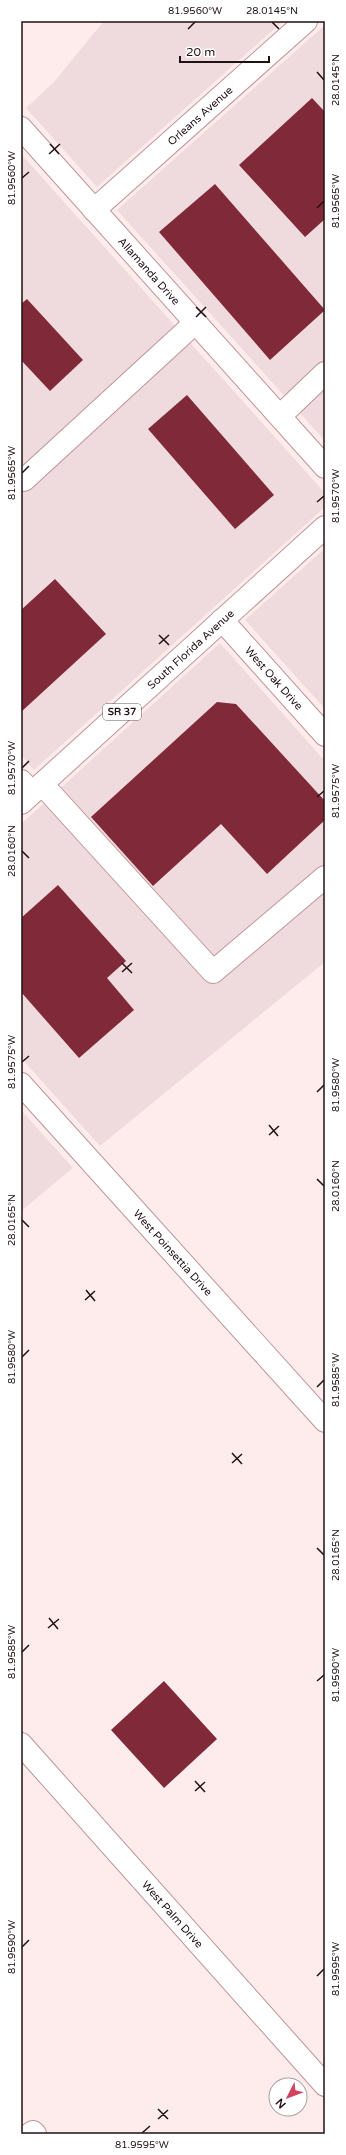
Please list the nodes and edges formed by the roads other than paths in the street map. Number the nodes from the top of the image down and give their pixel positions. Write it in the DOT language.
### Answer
graph roads {
  1 [pos="306,21"];
  2 [pos="21,128"];
  3 [pos="94,210"];
  4 [pos="196,322"];
  5 [pos="325,373"];
  6 [pos="280,416"];
  7 [pos="325,467"];
  8 [pos="22,480"];
  9 [pos="325,527"];
  10 [pos="222,620"];
  11 [pos="325,735"];
  12 [pos="29,790"];
  13 [pos="325,876"];
  14 [pos="21,1084"];
  15 [pos="325,1421"];
  16 [pos="21,1744"];
  17 [pos="325,2085"];
  18 [pos="30,2134"];
  19 [pos="35,2134"];
  1 -- 3 [label="street, Orleans Avenue"];
  2 -- 3 [label="street, Allamanda Drive"];
  3 -- 4 [label="street, Allamanda Drive"];
  4 -- 6 [label="street, Allamanda Drive"];
  4 -- 8 [label="street"];
  5 -- 6 [label="street"];
  6 -- 7 [label="street, Allamanda Drive"];
  9 -- 10 [label="street, South Florida Avenue / SR 37"];
  10 -- 11 [label="street, West Oak Drive"];
  10 -- 12 [label="street, South Florida Avenue / SR 37"];
  12 -- 13 [label="street"];
  14 -- 15 [label="street, West Poinsettia Drive"];
  16 -- 17 [label="street, West Palm Drive"];
  18 -- 19 [label="street"];
}
